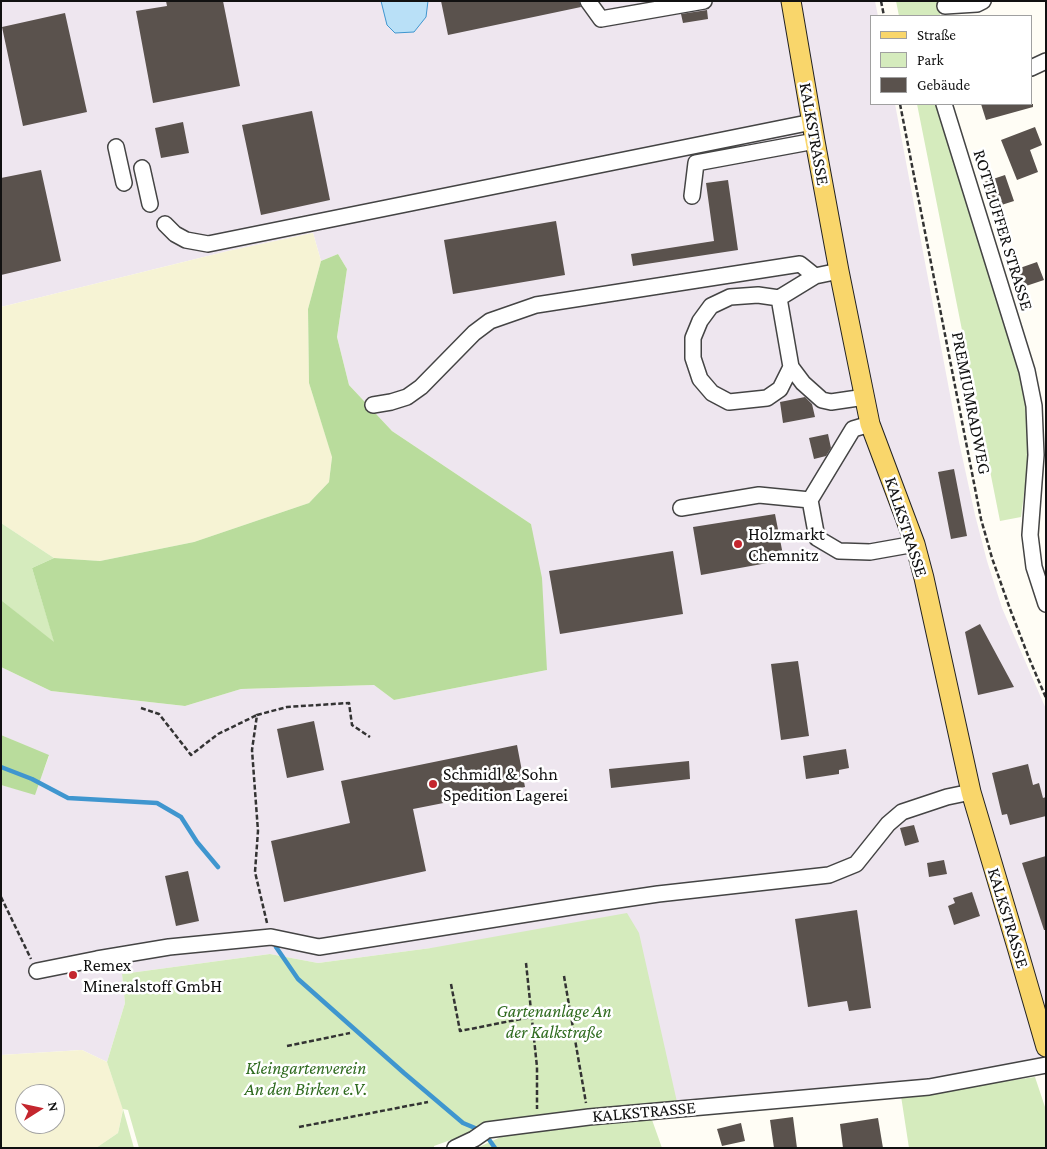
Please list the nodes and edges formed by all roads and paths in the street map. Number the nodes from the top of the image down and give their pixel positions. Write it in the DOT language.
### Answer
graph roads {
  1 [pos="588,1"];
  2 [pos="704,1"];
  3 [pos="791,1"];
  4 [pos="881,1"];
  5 [pos="984,1"];
  6 [pos="945,8"];
  7 [pos="884,15"];
  8 [pos="1046,62"];
  9 [pos="1032,68"];
  10 [pos="900,105"];
  11 [pos="944,105"];
  12 [pos="812,122"];
  13 [pos="815,141"];
  14 [pos="116,147"];
  15 [pos="142,168"];
  16 [pos="124,183"];
  17 [pos="692,196"];
  18 [pos="150,204"];
  19 [pos="165,224"];
  20 [pos="839,271"];
  21 [pos="815,276"];
  22 [pos="779,298"];
  23 [pos="792,367"];
  24 [pos="865,397"];
  25 [pos="373,406"];
  26 [pos="870,424"];
  27 [pos="810,500"];
  28 [pos="681,508"];
  29 [pos="915,544"];
  30 [pos="1046,604"];
  31 [pos="1046,698"];
  32 [pos="141,708"];
  33 [pos="257,715"];
  34 [pos="370,737"];
  35 [pos="970,792"];
  36 [pos="1,897"];
  37 [pos="271,937"];
  38 [pos="526,963"];
  39 [pos="37,971"];
  40 [pos="564,976"];
  41 [pos="451,984"];
  42 [pos="531,1017"];
  43 [pos="350,1033"];
  44 [pos="287,1046"];
  45 [pos="1046,1047"];
  46 [pos="1046,1065"];
  47 [pos="428,1102"];
  48 [pos="589,1117"];
  49 [pos="537,1124"];
  50 [pos="299,1127"];
  51 [pos="455,1148"];
  1 -- 2 [label="street"];
  3 -- 12 [label="main road, KALKSTRASSE"];
  4 -- 7 [label="path"];
  5 -- 6 [label="street"];
  8 -- 9 [label="street"];
  10 -- 31 [label="path, PREMIUMRADWEG"];
  11 -- 30 [label="street, ROTTLUFFER STRASSE"];
  12 -- 13 [label="main road, KALKSTRASSE"];
  12 -- 19 [label="street"];
  13 -- 17 [label="street"];
  13 -- 20 [label="main road, KALKSTRASSE"];
  14 -- 16 [label="street"];
  15 -- 18 [label="street"];
  20 -- 21 [label="street"];
  20 -- 24 [label="main road, KALKSTRASSE"];
  21 -- 22 [label="street"];
  21 -- 25 [label="street"];
  22 -- 23 [label="street"];
  22 -- 23 [label="street"];
  23 -- 24 [label="street"];
  24 -- 26 [label="main road, KALKSTRASSE"];
  26 -- 27 [label="street"];
  26 -- 29 [label="main road, KALKSTRASSE"];
  27 -- 28 [label="street"];
  27 -- 29 [label="street"];
  29 -- 35 [label="main road, KALKSTRASSE"];
  32 -- 33 [label="path"];
  33 -- 34 [label="path"];
  33 -- 37 [label="path"];
  35 -- 37 [label="street"];
  35 -- 45 [label="main road, KALKSTRASSE"];
  36 -- 39 [label="path"];
  37 -- 39 [label="street"];
  38 -- 42 [label="path"];
  40 -- 48 [label="path"];
  41 -- 42 [label="path"];
  42 -- 49 [label="path"];
  43 -- 44 [label="path"];
  46 -- 48 [label="street, KALKSTRASSE"];
  47 -- 50 [label="path"];
  48 -- 49 [label="street, KALKSTRASSE"];
  49 -- 51 [label="street, KALKSTRASSE"];
}
